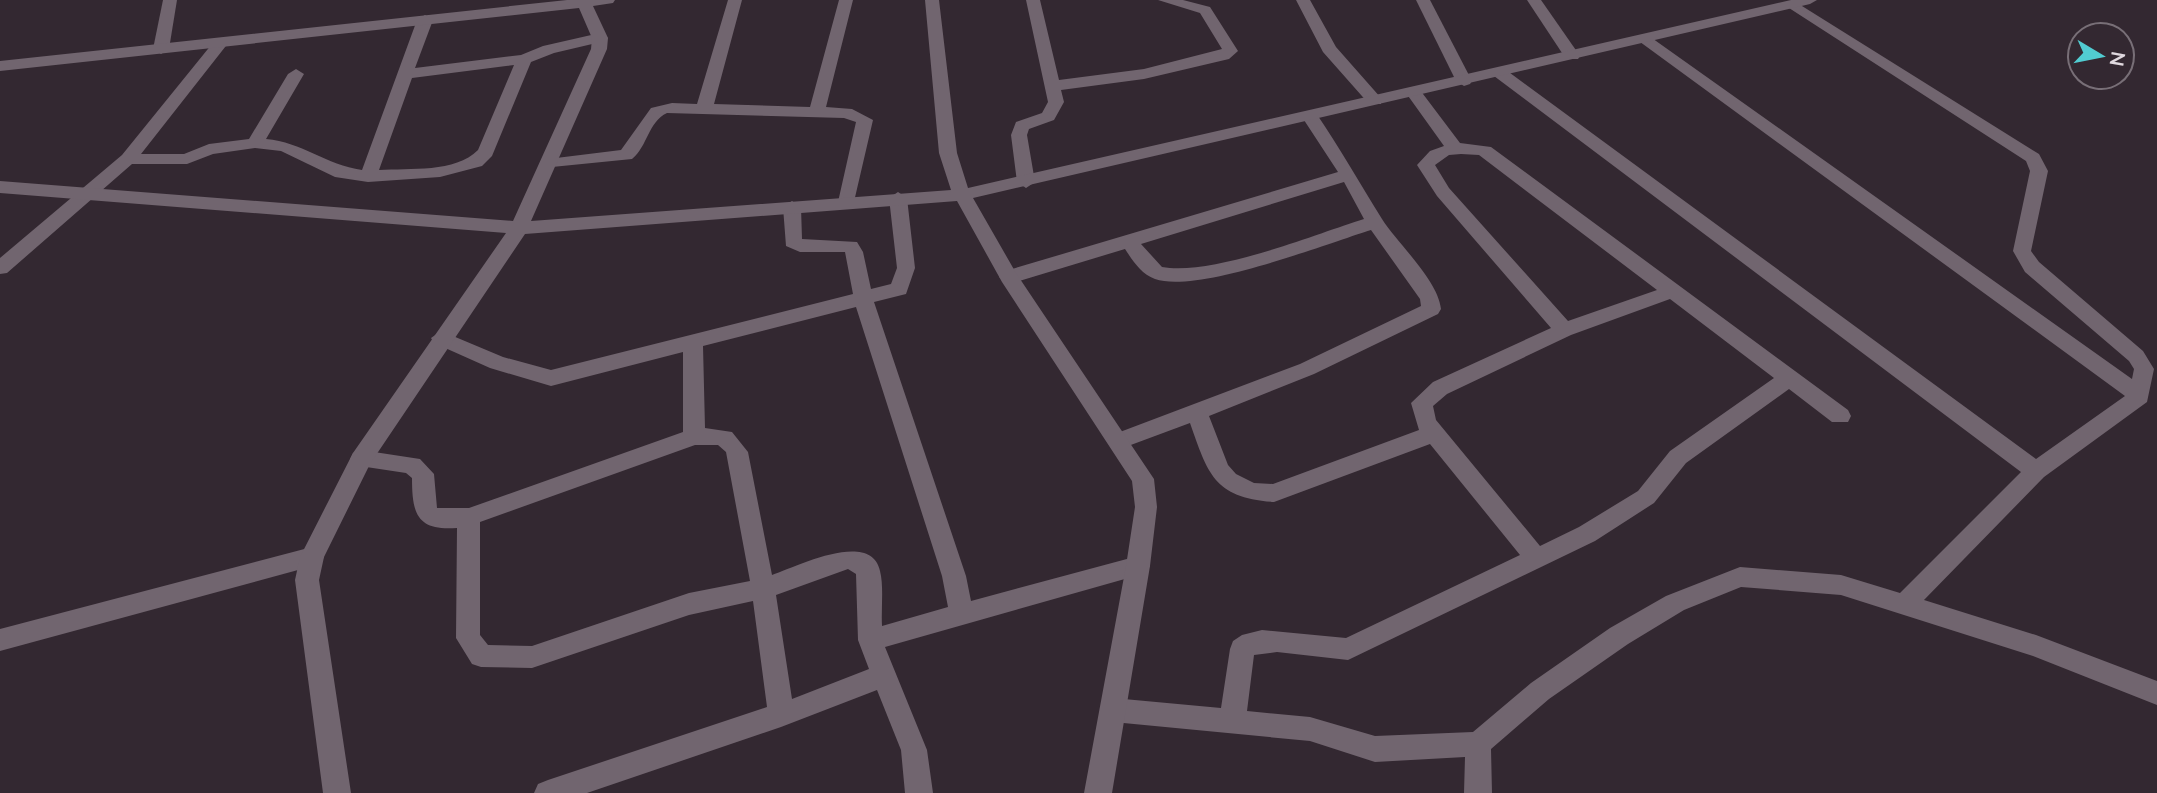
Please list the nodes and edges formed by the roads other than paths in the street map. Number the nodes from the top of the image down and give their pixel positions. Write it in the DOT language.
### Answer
graph roads {
  1 [pos="170,0"];
  2 [pos="608,0"];
  3 [pos="735,0"];
  4 [pos="846,0"];
  5 [pos="932,0"];
  6 [pos="1033,0"];
  7 [pos="1164,0"];
  8 [pos="1303,0"];
  9 [pos="1423,0"];
  10 [pos="1534,0"];
  11 [pos="584,1"];
  12 [pos="1802,2"];
  13 [pos="425,20"];
  14 [pos="600,38"];
  15 [pos="1644,39"];
  16 [pos="221,42"];
  17 [pos="161,48"];
  18 [pos="1572,56"];
  19 [pos="524,59"];
  20 [pos="0,66"];
  21 [pos="1500,73"];
  22 [pos="296,74"];
  23 [pos="404,74"];
  24 [pos="1464,81"];
  25 [pos="1054,86"];
  26 [pos="1414,93"];
  27 [pos="1375,102"];
  28 [pos="704,109"];
  29 [pos="817,111"];
  30 [pos="1310,117"];
  31 [pos="255,144"];
  32 [pos="1455,149"];
  33 [pos="128,159"];
  34 [pos="548,164"];
  35 [pos="1349,175"];
  36 [pos="368,176"];
  37 [pos="1026,182"];
  38 [pos="0,187"];
  39 [pos="85,194"];
  40 [pos="962,195"];
  41 [pos="898,198"];
  42 [pos="847,202"];
  43 [pos="792,207"];
  44 [pos="1375,222"];
  45 [pos="519,228"];
  46 [pos="1128,240"];
  47 [pos="0,268"];
  48 [pos="1009,277"];
  49 [pos="1671,292"];
  50 [pos="863,298"];
  51 [pos="1564,330"];
  52 [pos="441,338"];
  53 [pos="694,342"];
  54 [pos="1789,378"];
  55 [pos="2140,396"];
  56 [pos="1197,413"];
  57 [pos="1840,416"];
  58 [pos="1435,433"];
  59 [pos="694,437"];
  60 [pos="1120,441"];
  61 [pos="361,459"];
  62 [pos="2036,471"];
  63 [pos="469,517"];
  64 [pos="312,557"];
  65 [pos="1535,557"];
  66 [pos="1138,566"];
  67 [pos="763,589"];
  68 [pos="1905,604"];
  69 [pos="962,614"];
  70 [pos="0,640"];
  71 [pos="870,640"];
  72 [pos="885,676"];
  73 [pos="2157,693"];
  74 [pos="1113,710"];
  75 [pos="781,715"];
  76 [pos="1231,722"];
  77 [pos="1478,744"];
  78 [pos="559,791"];
  79 [pos="337,793"];
  80 [pos="919,793"];
  81 [pos="1098,793"];
  82 [pos="1478,793"];
  1 -- 17 [label="street"];
  2 -- 11 [label="street"];
  3 -- 28 [label="street"];
  4 -- 29 [label="street"];
  5 -- 40 [label="street"];
  6 -- 25 [label="street"];
  7 -- 25 [label="street"];
  8 -- 27 [label="street"];
  9 -- 24 [label="street"];
  10 -- 18 [label="street"];
  11 -- 13 [label="street"];
  11 -- 14 [label="street"];
  12 -- 15 [label="street"];
  12 -- 55 [label="street"];
  13 -- 16 [label="street"];
  13 -- 23 [label="street"];
  14 -- 19 [label="street"];
  14 -- 34 [label="street"];
  15 -- 18 [label="street"];
  15 -- 55 [label="street"];
  16 -- 17 [label="street"];
  16 -- 33 [label="street"];
  17 -- 20 [label="street"];
  18 -- 21 [label="street"];
  19 -- 23 [label="street"];
  19 -- 36 [label="street"];
  21 -- 24 [label="street"];
  21 -- 62 [label="street"];
  22 -- 31 [label="street"];
  23 -- 36 [label="street"];
  24 -- 26 [label="street"];
  25 -- 37 [label="street"];
  26 -- 27 [label="street"];
  26 -- 32 [label="street"];
  27 -- 30 [label="street"];
  28 -- 29 [label="street"];
  28 -- 34 [label="street"];
  29 -- 42 [label="street"];
  30 -- 35 [label="street"];
  30 -- 37 [label="street"];
  31 -- 33 [label="street"];
  31 -- 36 [label="street"];
  32 -- 49 [label="street"];
  32 -- 51 [label="street"];
  33 -- 39 [label="street"];
  34 -- 45 [label="street"];
  35 -- 44 [label="street"];
  35 -- 46 [label="street"];
  37 -- 40 [label="street"];
  38 -- 39 [label="street"];
  39 -- 45 [label="street"];
  39 -- 47 [label="street"];
  40 -- 41 [label="street"];
  40 -- 48 [label="street"];
  41 -- 42 [label="street"];
  41 -- 50 [label="street"];
  42 -- 43 [label="street"];
  43 -- 45 [label="street"];
  43 -- 50 [label="street"];
  44 -- 46 [label="street"];
  44 -- 56 [label="street"];
  45 -- 52 [label="street"];
  46 -- 48 [label="street"];
  48 -- 60 [label="street"];
  49 -- 51 [label="street"];
  49 -- 54 [label="street"];
  50 -- 53 [label="street"];
  50 -- 69 [label="street"];
  51 -- 58 [label="street"];
  52 -- 53 [label="street"];
  52 -- 61 [label="street"];
  53 -- 59 [label="street"];
  54 -- 57 [label="street"];
  54 -- 65 [label="street"];
  55 -- 62 [label="street"];
  56 -- 58 [label="street"];
  56 -- 60 [label="street"];
  58 -- 65 [label="street"];
  59 -- 63 [label="street"];
  59 -- 67 [label="street"];
  60 -- 66 [label="street"];
  61 -- 63 [label="street"];
  61 -- 64 [label="street"];
  62 -- 68 [label="street"];
  63 -- 67 [label="street"];
  64 -- 70 [label="street"];
  64 -- 79 [label="street"];
  65 -- 76 [label="street"];
  66 -- 69 [label="street"];
  66 -- 74 [label="street"];
  67 -- 71 [label="street"];
  67 -- 75 [label="street"];
  68 -- 73 [label="street"];
  68 -- 77 [label="street"];
  69 -- 71 [label="street"];
  71 -- 72 [label="street"];
  72 -- 75 [label="street"];
  72 -- 80 [label="street"];
  74 -- 76 [label="street"];
  74 -- 81 [label="street"];
  75 -- 78 [label="street"];
  76 -- 77 [label="street"];
  77 -- 82 [label="street"];
}
